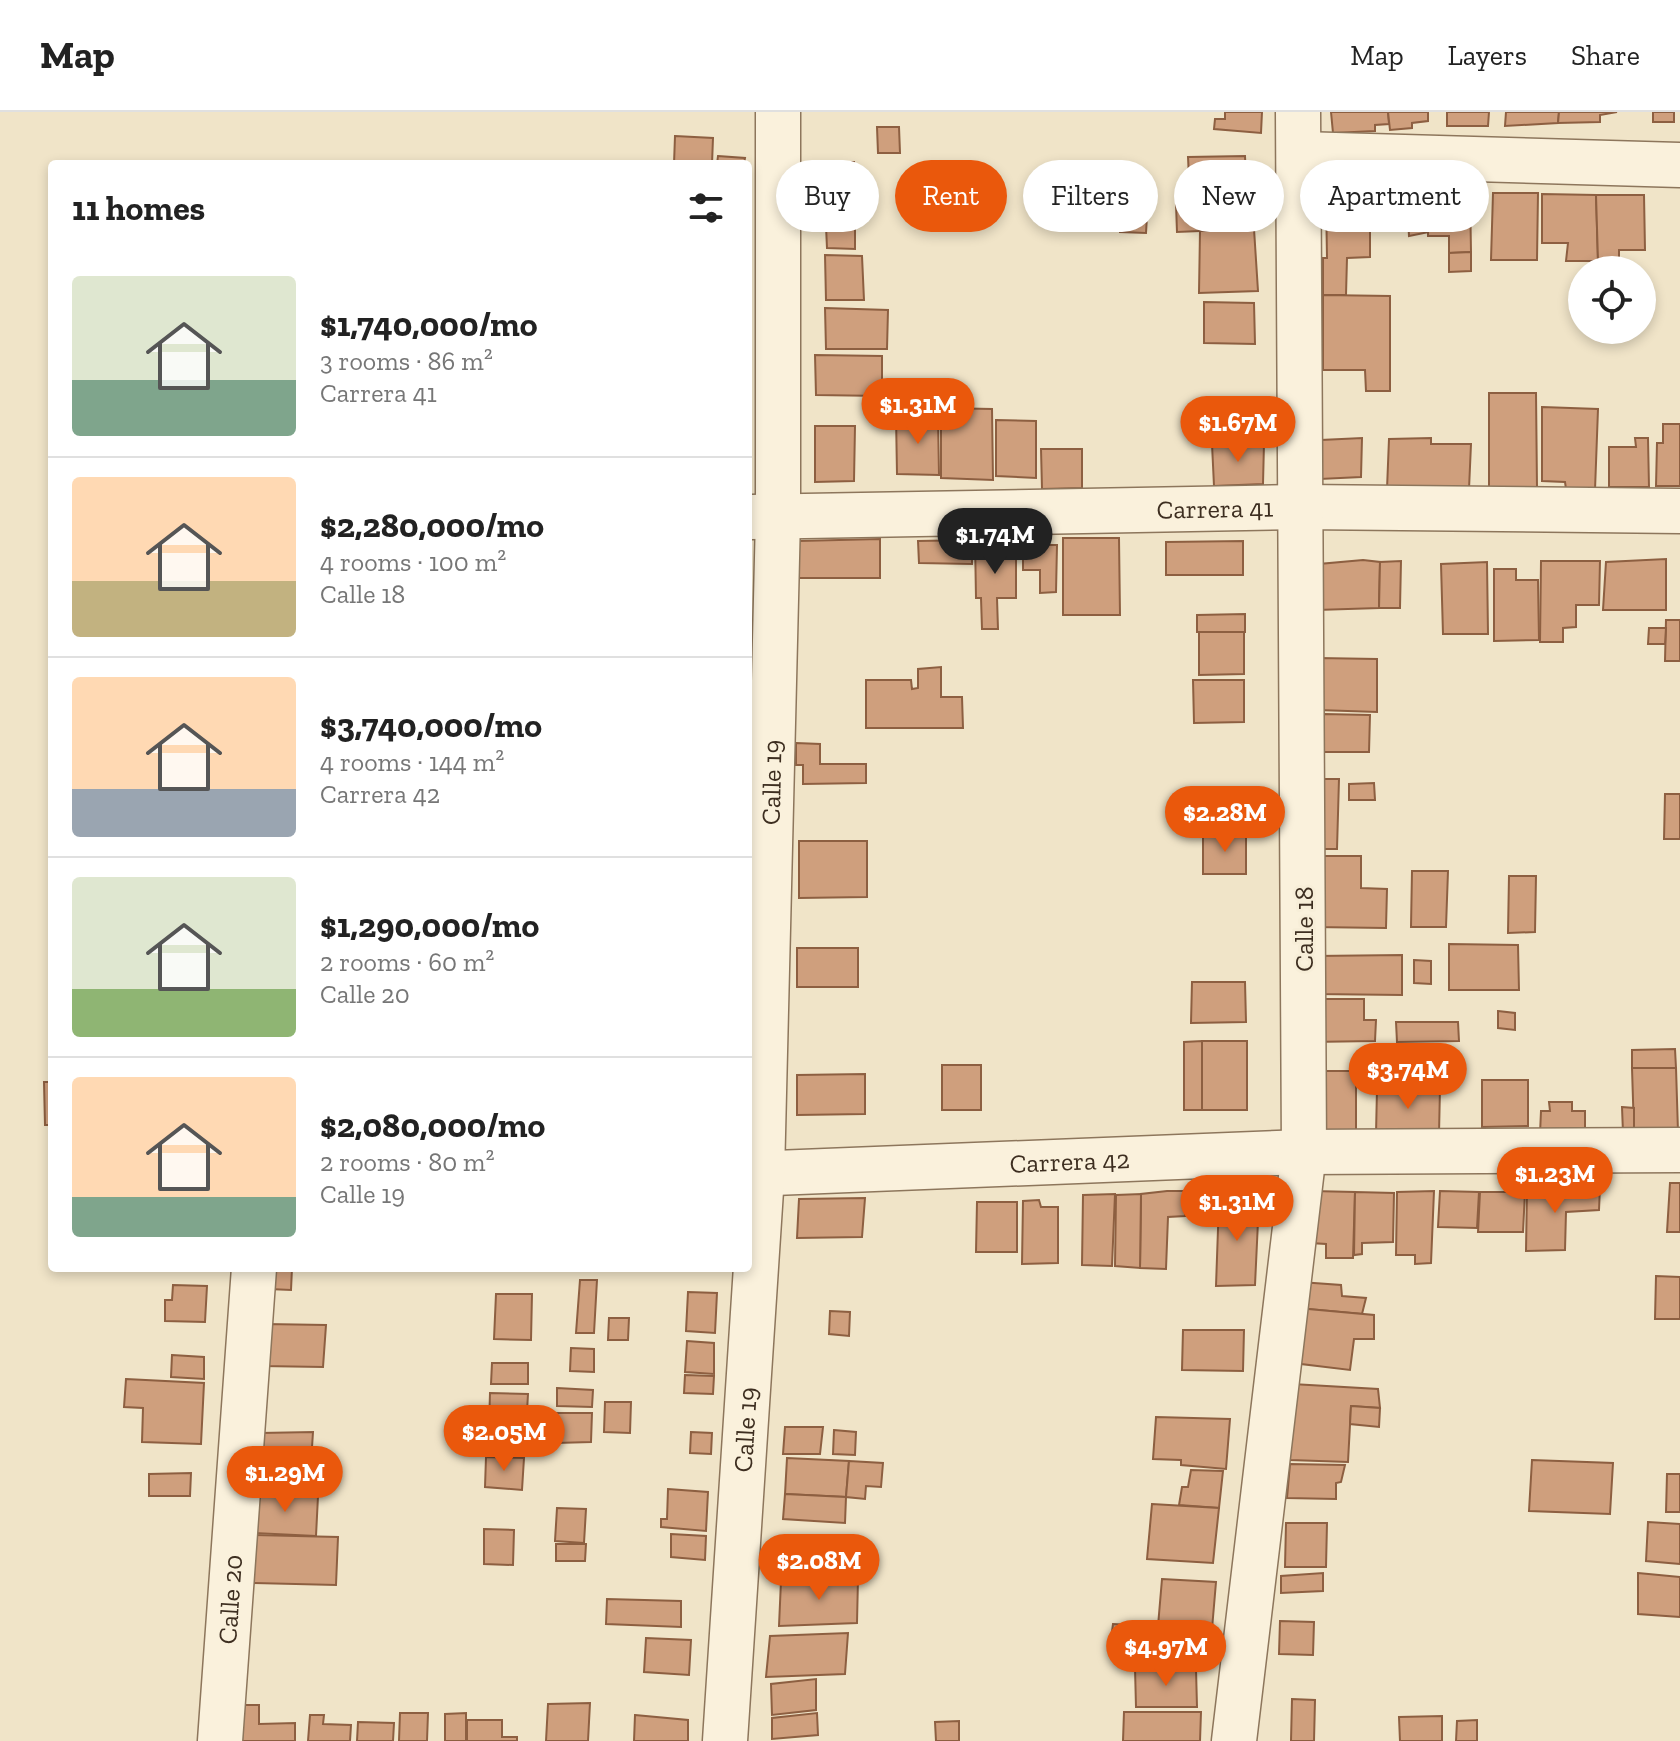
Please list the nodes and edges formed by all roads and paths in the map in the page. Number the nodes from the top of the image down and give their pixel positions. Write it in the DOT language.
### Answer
graph roads {
  1 [pos="778,112"];
  2 [pos="1299,133"];
  3 [pos="1680,165"];
  4 [pos="763,297"];
  5 [pos="1303,507"];
  6 [pos="1680,511"];
  7 [pos="763,517"];
  8 [pos="1680,1150"];
  9 [pos="1304,1152"];
  10 [pos="755,1175"];
  11 [pos="752,1232"];
  12 [pos="254,1272"];
  13 [pos="750,1272"];
  14 [pos="220,1741"];
  15 [pos="725,1741"];
  16 [pos="1234,1741"];
  1 -- 4 [label="street, Calle 19"];
  2 -- 3 [label="street"];
  2 -- 5 [label="street, Calle 18"];
  4 -- 7 [label="street, Calle 19"];
  5 -- 6 [label="street, Carrera 41"];
  5 -- 7 [label="street, Carrera 41"];
  5 -- 9 [label="street, Calle 18"];
  7 -- 10 [label="street, Calle 19"];
  8 -- 9 [label="street, Carrera 42"];
  9 -- 10 [label="street, Carrera 42"];
  9 -- 16 [label="street, Calle 18"];
  10 -- 11 [label="street, Calle 19"];
  12 -- 14 [label="street, Calle 20"];
  13 -- 15 [label="street, Calle 19"];
}
